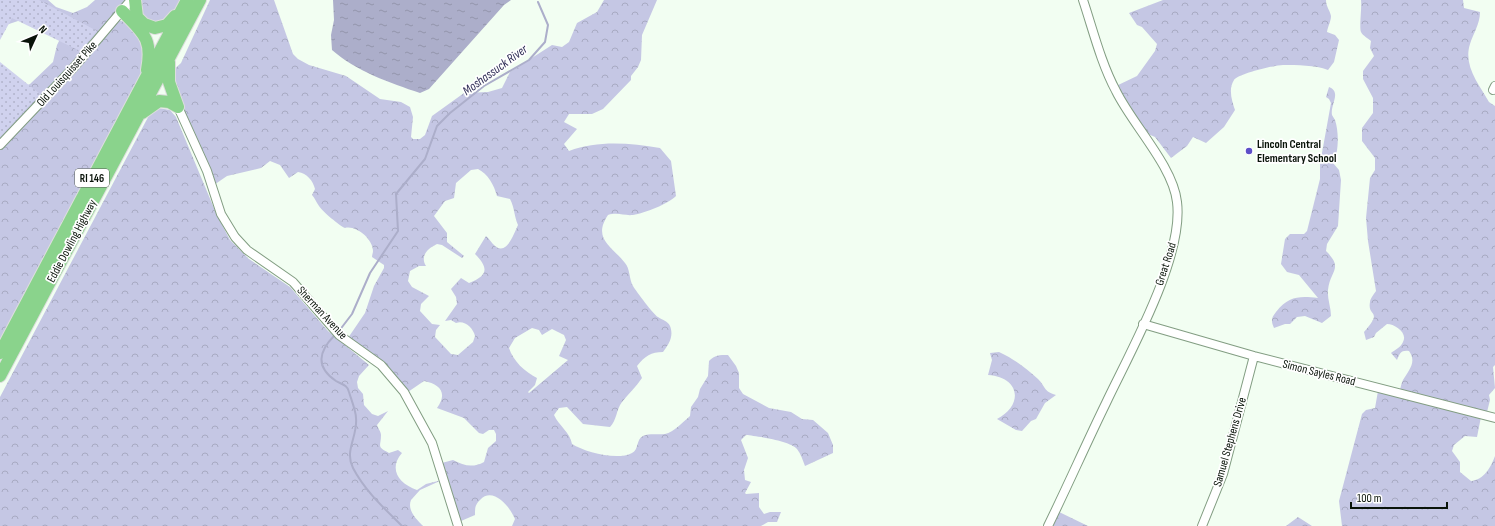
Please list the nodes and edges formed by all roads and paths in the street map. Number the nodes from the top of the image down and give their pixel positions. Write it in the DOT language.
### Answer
graph roads {
  1 [pos="200,0"];
  2 [pos="1082,0"];
  3 [pos="186,2"];
  4 [pos="129,4"];
  5 [pos="169,59"];
  6 [pos="144,82"];
  7 [pos="178,107"];
  8 [pos="140,115"];
  9 [pos="0,145"];
  10 [pos="1143,324"];
  11 [pos="0,353"];
  12 [pos="1254,356"];
  13 [pos="0,376"];
  14 [pos="1495,418"];
  15 [pos="458,526"];
  16 [pos="1048,526"];
  17 [pos="1202,526"];
  1 -- 5 [label="highway, Eddie Dowling Highway / RI 146"];
  2 -- 10 [label="street, Great Road"];
  3 -- 4 [label="highway"];
  3 -- 6 [label="highway, Eddie Dowling Highway / RI 146"];
  4 -- 6 [label="highway"];
  4 -- 9 [label="street, Old Louisquisset Pike"];
  5 -- 7 [label="highway"];
  5 -- 8 [label="highway, Eddie Dowling Highway / RI 146"];
  6 -- 11 [label="highway, Eddie Dowling Highway / RI 146"];
  7 -- 8 [label="highway"];
  7 -- 15 [label="street, Sherman Avenue"];
  8 -- 13 [label="highway, Eddie Dowling Highway / RI 146"];
  10 -- 12 [label="street, Simon Sayles Road"];
  10 -- 16 [label="street, Great Road"];
  12 -- 14 [label="street, Simon Sayles Road"];
  12 -- 17 [label="street, Samuel Stephens Drive"];
}
